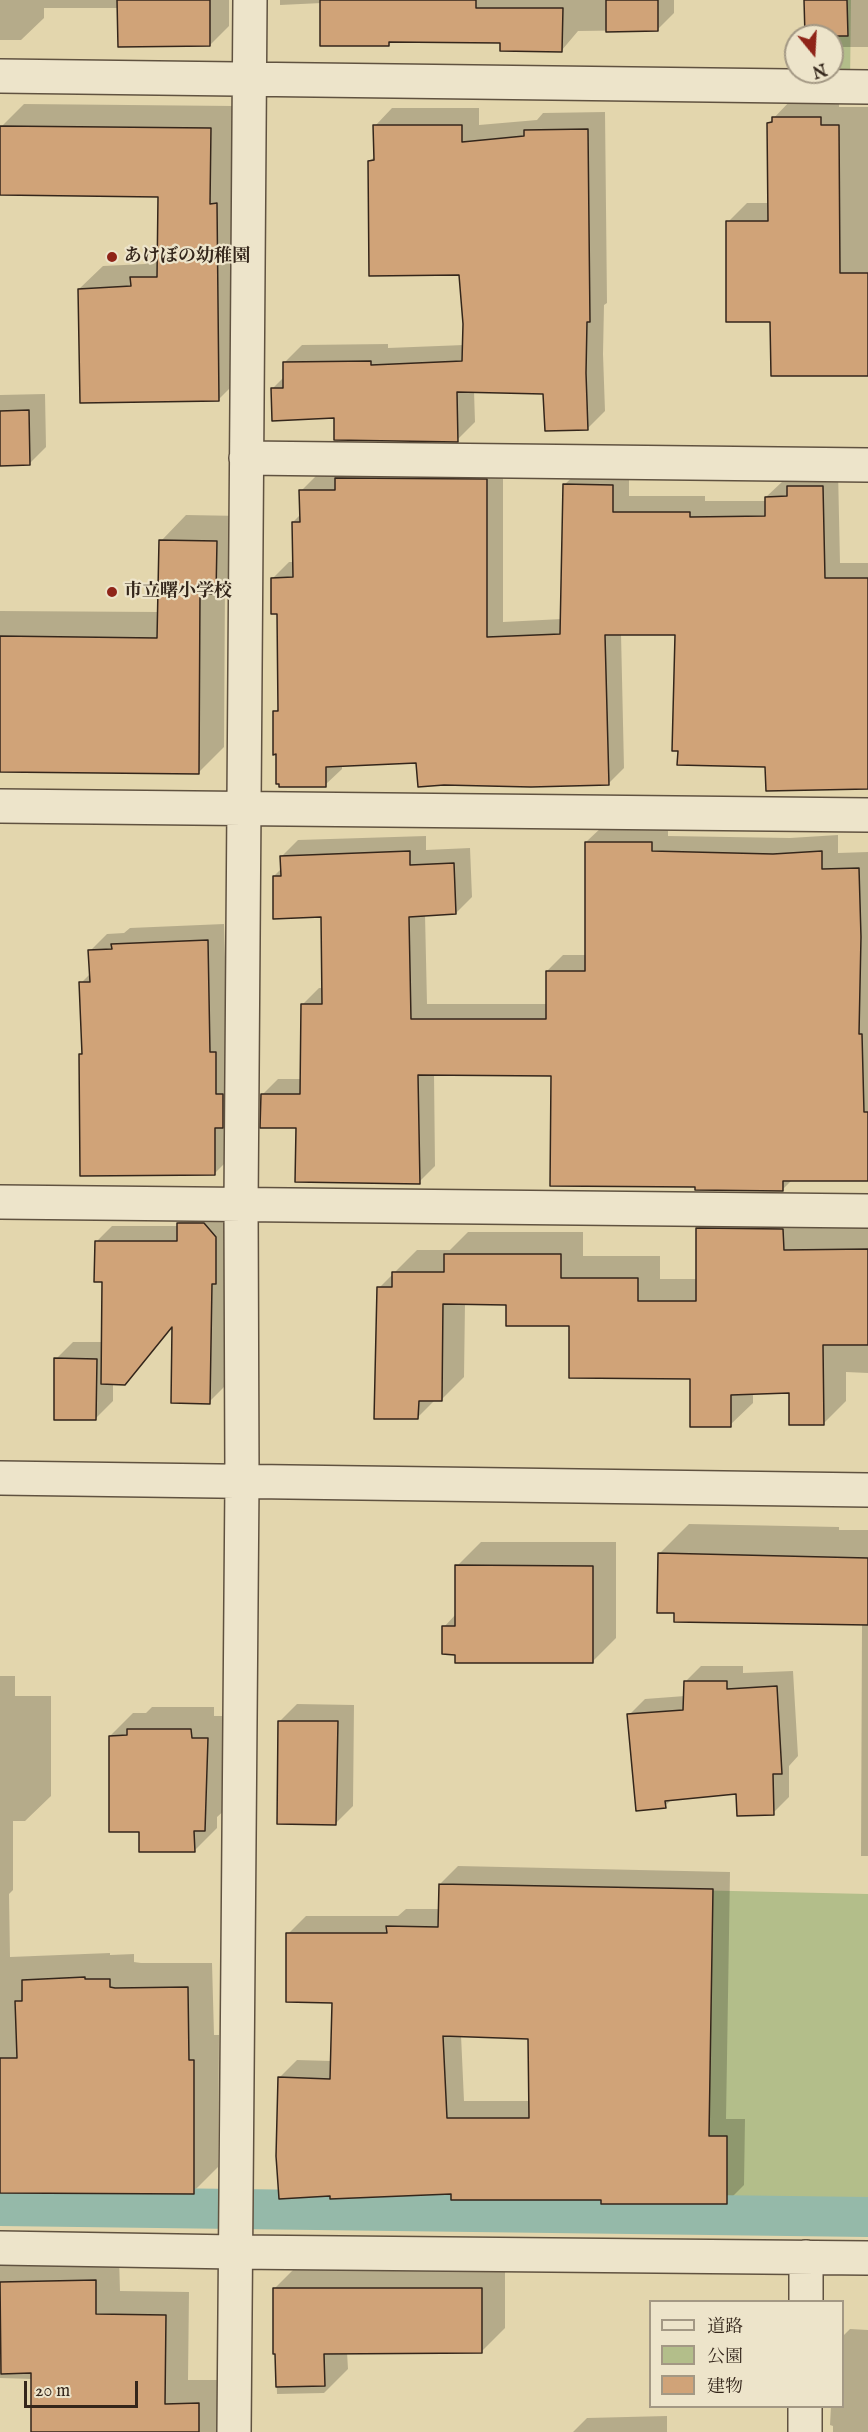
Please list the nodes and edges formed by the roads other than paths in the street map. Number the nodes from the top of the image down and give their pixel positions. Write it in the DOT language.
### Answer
graph roads {
  1 [pos="250,0"];
  2 [pos="0,76"];
  3 [pos="251,80"];
  4 [pos="868,87"];
  5 [pos="246,458"];
  6 [pos="868,465"];
  7 [pos="0,806"];
  8 [pos="244,808"];
  9 [pos="868,815"];
  10 [pos="0,1202"];
  11 [pos="241,1204"];
  12 [pos="868,1211"];
  13 [pos="0,1478"];
  14 [pos="242,1481"];
  15 [pos="868,1490"];
  16 [pos="0,2248"];
  17 [pos="235,2252"];
  18 [pos="806,2257"];
  19 [pos="868,2258"];
  20 [pos="806,2300"];
  21 [pos="805,2408"];
  22 [pos="234,2432"];
  23 [pos="804,2432"];
  1 -- 3 [label="street"];
  2 -- 3 [label="street"];
  3 -- 4 [label="street"];
  3 -- 5 [label="street"];
  5 -- 6 [label="street"];
  5 -- 8 [label="street"];
  7 -- 8 [label="street"];
  8 -- 9 [label="street"];
  8 -- 11 [label="street"];
  10 -- 11 [label="street"];
  11 -- 12 [label="street"];
  11 -- 14 [label="street"];
  13 -- 14 [label="street"];
  14 -- 15 [label="street"];
  14 -- 17 [label="street"];
  16 -- 17 [label="street"];
  17 -- 18 [label="street"];
  17 -- 22 [label="street"];
  18 -- 19 [label="street"];
  18 -- 20 [label="street"];
  21 -- 23 [label="street"];
}
